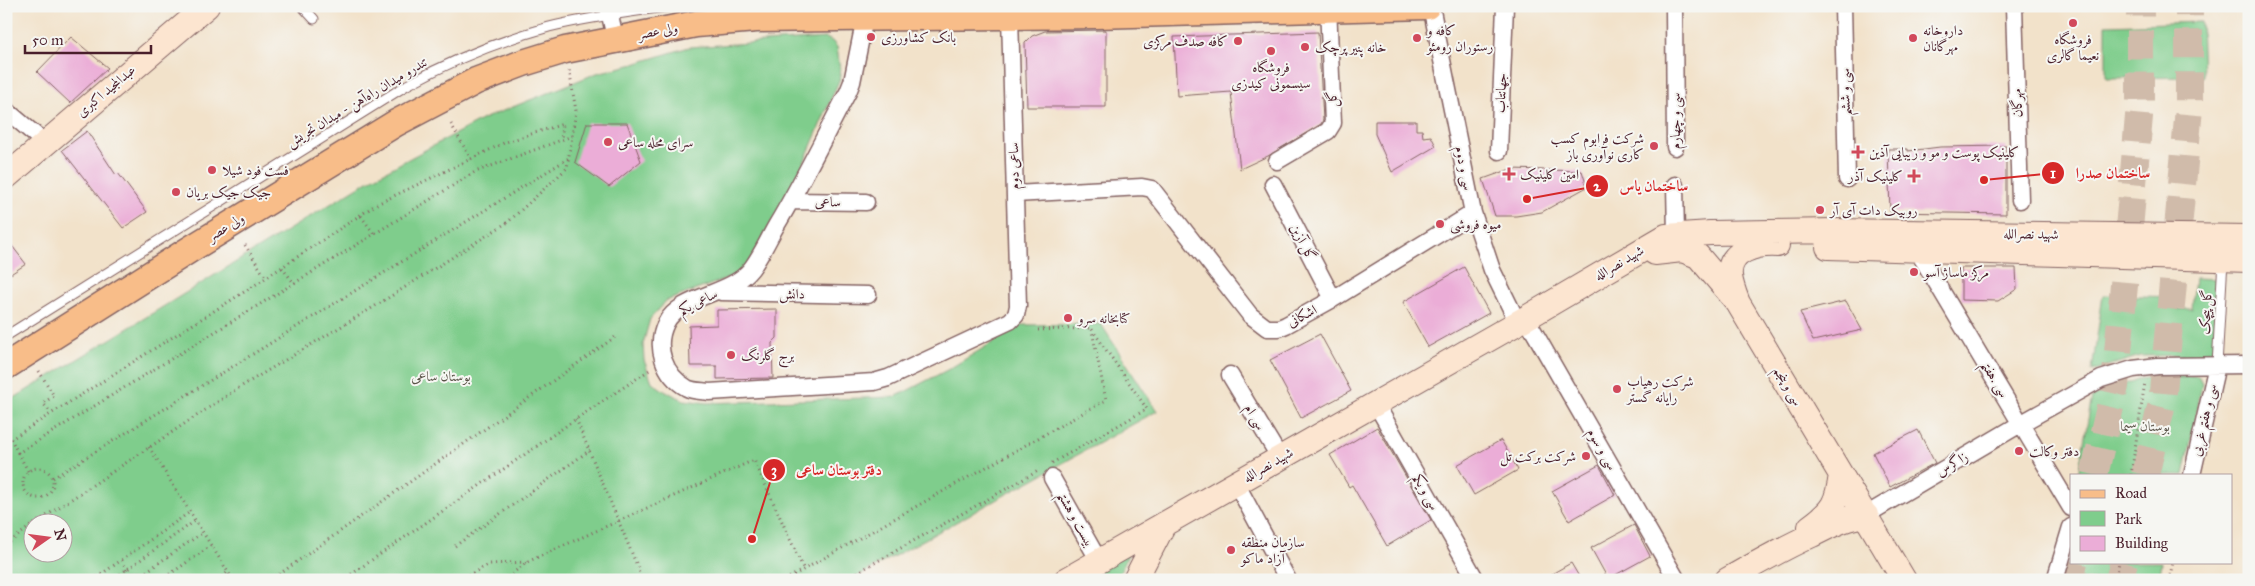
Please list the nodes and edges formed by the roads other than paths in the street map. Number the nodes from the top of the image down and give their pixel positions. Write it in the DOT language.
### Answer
graph roads {
  1 [pos="302,6"];
  2 [pos="673,6"];
  3 [pos="1429,6"];
  4 [pos="1504,6"];
  5 [pos="1674,6"];
  6 [pos="1843,6"];
  7 [pos="2014,6"];
  8 [pos="1328,7"];
  9 [pos="196,9"];
  10 [pos="966,11"];
  11 [pos="1098,11"];
  12 [pos="756,13"];
  13 [pos="1010,16"];
  14 [pos="865,18"];
  15 [pos="314,19"];
  16 [pos="611,20"];
  17 [pos="6,110"];
  18 [pos="45,143"];
  19 [pos="1675,147"];
  20 [pos="1499,151"];
  21 [pos="1277,161"];
  22 [pos="6,177"];
  23 [pos="1847,179"];
  24 [pos="1273,184"];
  25 [pos="1675,185"];
  26 [pos="1014,194"];
  27 [pos="2020,200"];
  28 [pos="791,201"];
  29 [pos="866,202"];
  30 [pos="1473,213"];
  31 [pos="1676,235"];
  32 [pos="2249,237"];
  33 [pos="1917,250"];
  34 [pos="1633,256"];
  35 [pos="2223,260"];
  36 [pos="2249,260"];
  37 [pos="716,292"];
  38 [pos="868,295"];
  39 [pos="1333,299"];
  40 [pos="1738,303"];
  41 [pos="1522,321"];
  42 [pos="6,336"];
  43 [pos="662,362"];
  44 [pos="2217,365"];
  45 [pos="2249,365"];
  46 [pos="6,366"];
  47 [pos="1230,375"];
  48 [pos="1376,404"];
  49 [pos="2022,423"];
  50 [pos="1280,458"];
  51 [pos="1049,470"];
  52 [pos="2192,474"];
  53 [pos="1842,475"];
  54 [pos="1236,483"];
  55 [pos="2070,506"];
  56 [pos="1858,516"];
  57 [pos="1164,524"];
  58 [pos="2070,531"];
  59 [pos="1774,553"];
  60 [pos="1099,561"];
  61 [pos="1066,580"];
  62 [pos="1135,580"];
  63 [pos="1288,580"];
  64 [pos="1476,580"];
  65 [pos="1677,580"];
  66 [pos="1727,580"];
  67 [pos="1888,580"];
  68 [pos="1904,580"];
  69 [pos="2055,580"];
  1 -- 15 [label="lane"];
  2 -- 16 [label="lane, تندرو میدان راه‌آهن - میدان تجریش"];
  3 -- 8 [label="main road, ولی عصر"];
  3 -- 30 [label="street, سی و دوم"];
  4 -- 20 [label="street, جهانتاب"];
  5 -- 19 [label="street, سی و چهارم"];
  6 -- 23 [label="street, سی و ششم"];
  7 -- 27 [label="street, مهرگان"];
  8 -- 11 [label="main road, ولی عصر"];
  8 -- 21 [label="street, گل"];
  9 -- 18 [label="main road, عبدالمجید اکبری"];
  10 -- 13 [label="main road, ولی عصر"];
  10 -- 14 [label="main road, ولی عصر"];
  11 -- 13 [label="main road, ولی عصر"];
  12 -- 14 [label="main road, ولی عصر"];
  12 -- 16 [label="main road, ولی عصر"];
  13 -- 26 [label="street, ساعی دوم"];
  14 -- 28 [label="street, ساعی یکم"];
  16 -- 42 [label="lane, تندرو میدان راه‌آهن - میدان تجریش"];
  16 -- 46 [label="main road, ولی عصر"];
  17 -- 18 [label="street"];
  18 -- 22 [label="main road, عبدالمجید اکبری"];
  24 -- 39 [label="street, گل آزین"];
  25 -- 31 [label="street"];
  26 -- 39 [label="street, اشکانی"];
  26 -- 43 [label="street, ساعی دوم"];
  28 -- 29 [label="street, ساعی"];
  28 -- 37 [label="street, ساعی یکم"];
  30 -- 39 [label="street, اشکانی"];
  30 -- 41 [label="street, سی و دوم"];
  31 -- 32 [label="main road, شهید نصرالله"];
  31 -- 34 [label="main road, شهید نصرالله"];
  33 -- 35 [label="main road, شهید نصرالله"];
  33 -- 40 [label="main road, شهید نصرالله"];
  33 -- 49 [label="street, سی .هفتم"];
  34 -- 40 [label="main road, سی و پنجم"];
  34 -- 41 [label="main road, شهید نصرالله"];
  35 -- 36 [label="main road, شهید نصرالله"];
  35 -- 44 [label="lane, گل پیچک"];
  37 -- 38 [label="street, دانش"];
  37 -- 43 [label="street, ساعی یکم"];
  40 -- 53 [label="main road, سی و پنجم"];
  41 -- 48 [label="main road, شهید نصرالله"];
  41 -- 65 [label="street, سی و سوم"];
  44 -- 45 [label="street, زاگرس"];
  44 -- 49 [label="street, زاگرس"];
  44 -- 52 [label="street, سی و هفتم غربی"];
  47 -- 50 [label="street, سی ام"];
  48 -- 50 [label="main road, شهید نصرالله"];
  48 -- 64 [label="street, سی و یکم"];
  49 -- 55 [label="street, سی .هفتم"];
  49 -- 56 [label="street, زاگرس"];
  50 -- 54 [label="main road, شهید نصرالله"];
  51 -- 60 [label="street, بیست و هشتم"];
  53 -- 56 [label="main road, سی و پنجم"];
  53 -- 59 [label="main road"];
  54 -- 57 [label="main road, شهید نصرالله"];
  54 -- 63 [label="street"];
  56 -- 59 [label="main road, زاگرس"];
  56 -- 67 [label="main road, سی و پنجم"];
  56 -- 68 [label="main road, سی و پنجم"];
  57 -- 60 [label="main road, شهید نصرالله"];
  57 -- 62 [label="main road"];
  58 -- 69 [label="street"];
  59 -- 66 [label="main road, زاگرس"];
  60 -- 61 [label="main road, شهید نصرالله"];
}
